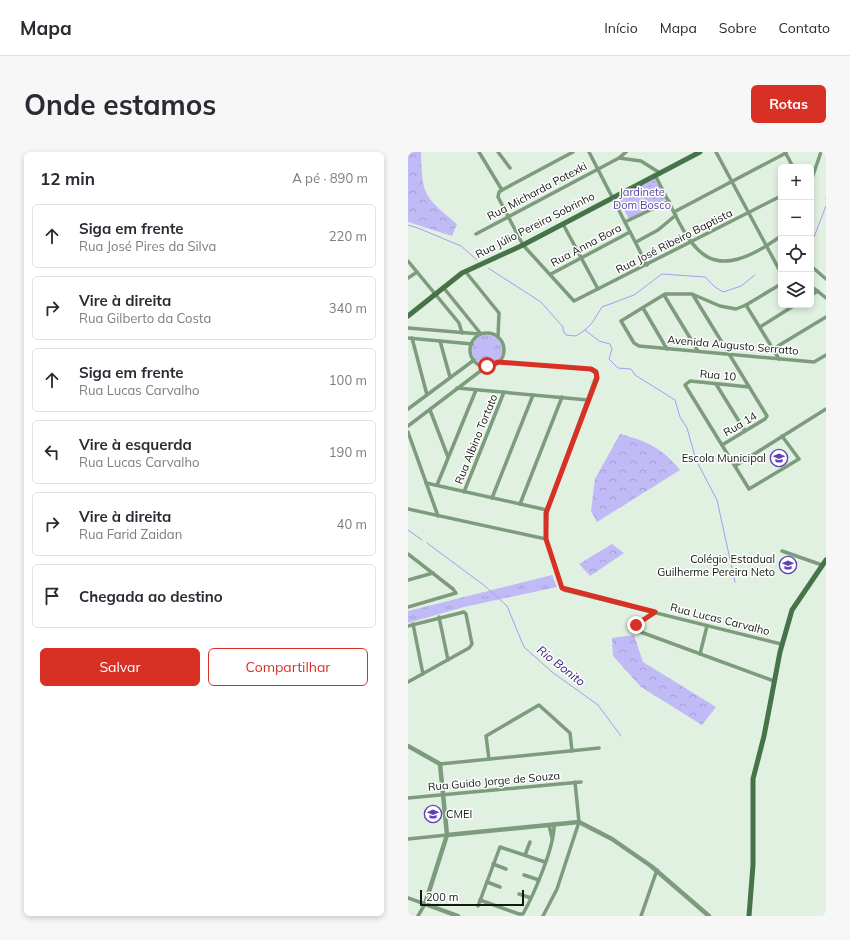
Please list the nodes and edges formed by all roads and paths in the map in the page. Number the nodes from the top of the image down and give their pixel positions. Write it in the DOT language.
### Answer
graph roads {
  1 [pos="479,152"];
  2 [pos="498,152"];
  3 [pos="573,152"];
  4 [pos="589,152"];
  5 [pos="627,152"];
  6 [pos="700,152"];
  7 [pos="716,152"];
  8 [pos="821,152"];
  9 [pos="785,153"];
  10 [pos="619,158"];
  11 [pos="635,161"];
  12 [pos="791,164"];
  13 [pos="510,168"];
  14 [pos="598,169"];
  15 [pos="814,172"];
  16 [pos="657,174"];
  17 [pos="732,181"];
  18 [pos="502,190"];
  19 [pos="612,198"];
  20 [pos="778,198"];
  21 [pos="669,201"];
  22 [pos="675,213"];
  23 [pos="748,213"];
  24 [pos="508,217"];
  25 [pos="625,222"];
  26 [pos="563,224"];
  27 [pos="630,232"];
  28 [pos="476,234"];
  29 [pos="778,238"];
  30 [pos="636,242"];
  31 [pos="691,243"];
  32 [pos="523,245"];
  33 [pos="766,246"];
  34 [pos="582,257"];
  35 [pos="408,261"];
  36 [pos="647,265"];
  37 [pos="814,269"];
  38 [pos="465,271"];
  39 [pos="417,272"];
  40 [pos="780,272"];
  41 [pos="550,274"];
  42 [pos="408,278"];
  43 [pos="826,279"];
  44 [pos="778,286"];
  45 [pos="443,287"];
  46 [pos="814,288"];
  47 [pos="598,289"];
  48 [pos="818,291"];
  49 [pos="814,293"];
  50 [pos="435,294"];
  51 [pos="692,294"];
  52 [pos="664,295"];
  53 [pos="826,298"];
  54 [pos="746,306"];
  55 [pos="643,308"];
  56 [pos="790,308"];
  57 [pos="408,316"];
  58 [pos="826,317"];
  59 [pos="760,327"];
  60 [pos="408,328"];
  61 [pos="462,332"];
  62 [pos="481,334"];
  63 [pos="498,337"];
  64 [pos="410,338"];
  65 [pos="440,341"];
  66 [pos="472,344"];
  67 [pos="667,348"];
  68 [pos="773,349"];
  69 [pos="698,351"];
  70 [pos="729,354"];
  71 [pos="826,355"];
  72 [pos="779,358"];
  73 [pos="474,360"];
  74 [pos="498,362"];
  75 [pos="487,366"];
  76 [pos="450,377"];
  77 [pos="716,384"];
  78 [pos="749,387"];
  79 [pos="457,388"];
  80 [pos="476,390"];
  81 [pos="504,392"];
  82 [pos="426,395"];
  83 [pos="533,395"];
  84 [pos="562,397"];
  85 [pos="588,400"];
  86 [pos="408,409"];
  87 [pos="826,409"];
  88 [pos="430,410"];
  89 [pos="408,426"];
  90 [pos="745,431"];
  91 [pos="408,432"];
  92 [pos="782,436"];
  93 [pos="722,445"];
  94 [pos="448,458"];
  95 [pos="735,466"];
  96 [pos="426,483"];
  97 [pos="437,486"];
  98 [pos="464,492"];
  99 [pos="492,498"];
  100 [pos="520,504"];
  101 [pos="408,509"];
  102 [pos="547,510"];
  103 [pos="438,516"];
  104 [pos="546,539"];
  105 [pos="782,551"];
  106 [pos="408,554"];
  107 [pos="826,560"];
  108 [pos="822,565"];
  109 [pos="433,573"];
  110 [pos="408,580"];
  111 [pos="408,607"];
  112 [pos="655,612"];
  113 [pos="439,617"];
  114 [pos="413,624"];
  115 [pos="408,626"];
  116 [pos="707,626"];
  117 [pos="781,644"];
  118 [pos="700,654"];
  119 [pos="448,660"];
  120 [pos="423,674"];
  121 [pos="774,681"];
  122 [pos="408,682"];
  123 [pos="408,746"];
  124 [pos="600,748"];
  125 [pos="572,751"];
  126 [pos="489,759"];
  127 [pos="440,764"];
  128 [pos="575,782"];
  129 [pos="581,782"];
  130 [pos="444,796"];
  131 [pos="408,798"];
  132 [pos="578,822"];
  133 [pos="552,824"];
  134 [pos="447,835"];
  135 [pos="408,839"];
  136 [pos="530,842"];
  137 [pos="525,855"];
  138 [pos="545,862"];
  139 [pos="493,864"];
  140 [pos="506,869"];
  141 [pos="657,870"];
  142 [pos="524,875"];
  143 [pos="539,880"];
  144 [pos="487,882"];
  145 [pos="500,887"];
  146 [pos="519,894"];
  147 [pos="408,898"];
  148 [pos="531,898"];
  149 [pos="480,900"];
  150 [pos="425,904"];
  151 [pos="478,906"];
  152 [pos="450,915"];
  153 [pos="418,916"];
  154 [pos="458,916"];
  155 [pos="544,916"];
  156 [pos="641,916"];
  157 [pos="709,916"];
  158 [pos="749,916"];
  1 -- 18 [label="street"];
  2 -- 13 [label="street"];
  3 -- 18 [label="street"];
  4 -- 14 [label="street"];
  5 -- 10 [label="street, Rua Micharda Potexki"];
  5 -- 11 [label="street"];
  6 -- 16 [label="main road, Rua Júlio Pereira Sobrinho"];
  7 -- 17 [label="street"];
  8 -- 15 [label="street"];
  9 -- 12 [label="street"];
  9 -- 17 [label="street"];
  10 -- 11 [label="street"];
  10 -- 14 [label="street, Rua Micharda Potexki"];
  11 -- 16 [label="street"];
  14 -- 19 [label="street"];
  14 -- 24 [label="street, Rua Micharda Potexki"];
  16 -- 19 [label="main road, Rua Júlio Pereira Sobrinho"];
  16 -- 21 [label="street"];
  17 -- 22 [label="street"];
  17 -- 23 [label="street"];
  18 -- 24 [label="street"];
  19 -- 25 [label="street"];
  19 -- 26 [label="main road, Rua Júlio Pereira Sobrinho"];
  20 -- 23 [label="street, Rua José Ribeiro Baptista"];
  21 -- 22 [label="street"];
  21 -- 25 [label="street"];
  22 -- 30 [label="street"];
  22 -- 31 [label="street"];
  23 -- 31 [label="street, Rua José Ribeiro Baptista"];
  23 -- 33 [label="street"];
  24 -- 28 [label="street, Rua Micharda Potexki"];
  24 -- 32 [label="street"];
  25 -- 27 [label="street"];
  26 -- 32 [label="main road, Rua Júlio Pereira Sobrinho"];
  26 -- 34 [label="street"];
  27 -- 30 [label="street"];
  27 -- 34 [label="street, Rua Anna Bora"];
  29 -- 33 [label="street"];
  30 -- 36 [label="street"];
  31 -- 33 [label="street"];
  31 -- 36 [label="street, Rua José Ribeiro Baptista"];
  32 -- 38 [label="main road, Rua Júlio Pereira Sobrinho"];
  32 -- 41 [label="street"];
  33 -- 40 [label="street"];
  34 -- 41 [label="street, Rua Anna Bora"];
  34 -- 47 [label="street"];
  35 -- 39 [label="street"];
  36 -- 47 [label="street, Rua José Ribeiro Baptista"];
  37 -- 43 [label="street"];
  38 -- 45 [label="main road, Rua Júlio Pereira Sobrinho"];
  38 -- 63 [label="street"];
  39 -- 42 [label="street"];
  39 -- 50 [label="street"];
  41 -- 47 [label="street, Rua José Ribeiro Baptista"];
  44 -- 54 [label="street"];
  45 -- 50 [label="main road, Rua Júlio Pereira Sobrinho"];
  45 -- 62 [label="street"];
  46 -- 48 [label="street"];
  48 -- 49 [label="street"];
  48 -- 53 [label="street"];
  50 -- 57 [label="main road, Rua Júlio Pereira Sobrinho"];
  50 -- 61 [label="street"];
  51 -- 52 [label="street"];
  51 -- 54 [label="street"];
  51 -- 70 [label="street"];
  52 -- 55 [label="street"];
  52 -- 69 [label="street"];
  54 -- 59 [label="street"];
  55 -- 67 [label="street"];
  55 -- 67 [label="street, Avenida Augusto Serratto"];
  56 -- 59 [label="street"];
  58 -- 68 [label="street"];
  59 -- 68 [label="street"];
  60 -- 61 [label="street"];
  61 -- 62 [label="street"];
  62 -- 63 [label="street"];
  62 -- 66 [label="street"];
  63 -- 74 [label="street"];
  64 -- 65 [label="street"];
  64 -- 82 [label="street"];
  65 -- 66 [label="street"];
  65 -- 76 [label="street"];
  66 -- 73 [label="street"];
  67 -- 69 [label="street, Avenida Augusto Serratto"];
  68 -- 72 [label="street"];
  69 -- 70 [label="street, Avenida Augusto Serratto"];
  70 -- 72 [label="street, Avenida Augusto Serratto"];
  70 -- 78 [label="street"];
  71 -- 72 [label="street, Avenida Augusto Serratto"];
  73 -- 75 [label="street"];
  73 -- 76 [label="street"];
  74 -- 75 [label="street"];
  74 -- 85 [label="street"];
  75 -- 79 [label="street"];
  76 -- 82 [label="street"];
  77 -- 78 [label="street, Rua 10"];
  77 -- 90 [label="street"];
  77 -- 93 [label="street, Rua 10"];
  78 -- 90 [label="street, Rua 14"];
  79 -- 80 [label="street"];
  79 -- 88 [label="street"];
  80 -- 81 [label="street"];
  80 -- 94 [label="street"];
  81 -- 83 [label="street"];
  81 -- 98 [label="street, Rua Albino Tortato"];
  82 -- 86 [label="street"];
  83 -- 84 [label="street"];
  83 -- 99 [label="street"];
  84 -- 85 [label="street"];
  84 -- 100 [label="street"];
  85 -- 102 [label="street"];
  87 -- 92 [label="street"];
  88 -- 89 [label="street"];
  88 -- 94 [label="street"];
  90 -- 93 [label="street, Rua 14"];
  91 -- 96 [label="street"];
  92 -- 95 [label="street"];
  92 -- 95 [label="street"];
  93 -- 95 [label="street"];
  94 -- 97 [label="street"];
  96 -- 97 [label="street"];
  96 -- 103 [label="street"];
  97 -- 98 [label="street"];
  98 -- 99 [label="street"];
  99 -- 100 [label="street"];
  100 -- 102 [label="street"];
  101 -- 103 [label="street"];
  102 -- 104 [label="street"];
  103 -- 104 [label="street"];
  104 -- 112 [label="street, Rua Lucas Carvalho"];
  105 -- 108 [label="street"];
  106 -- 109 [label="street"];
  107 -- 108 [label="main road"];
  108 -- 117 [label="main road"];
  109 -- 110 [label="street"];
  109 -- 111 [label="street"];
  112 -- 116 [label="street, Rua Lucas Carvalho"];
  112 -- 118 [label="street"];
  113 -- 114 [label="street"];
  113 -- 119 [label="street"];
  113 -- 119 [label="street"];
  114 -- 115 [label="street"];
  114 -- 120 [label="street"];
  116 -- 117 [label="street, Rua Lucas Carvalho"];
  116 -- 118 [label="street"];
  117 -- 121 [label="main road"];
  118 -- 121 [label="street"];
  119 -- 120 [label="street"];
  120 -- 122 [label="street"];
  121 -- 158 [label="main road"];
  123 -- 127 [label="street"];
  124 -- 125 [label="street"];
  125 -- 126 [label="street"];
  125 -- 126 [label="street"];
  126 -- 127 [label="street"];
  127 -- 130 [label="street"];
  128 -- 129 [label="street, Rua Guido Jorge de Souza"];
  128 -- 130 [label="street, Rua Guido Jorge de Souza"];
  128 -- 132 [label="street"];
  130 -- 131 [label="street, Rua Guido Jorge de Souza"];
  130 -- 134 [label="street"];
  132 -- 133 [label="street"];
  132 -- 141 [label="street"];
  132 -- 155 [label="street"];
  133 -- 134 [label="street"];
  133 -- 138 [label="street"];
  134 -- 135 [label="street"];
  134 -- 150 [label="street"];
  136 -- 137 [label="street"];
  137 -- 138 [label="street"];
  137 -- 139 [label="street"];
  138 -- 143 [label="street"];
  139 -- 140 [label="street"];
  139 -- 144 [label="street"];
  141 -- 156 [label="street"];
  141 -- 157 [label="street"];
  142 -- 143 [label="street"];
  143 -- 148 [label="street"];
  144 -- 145 [label="street"];
  144 -- 149 [label="street"];
  146 -- 148 [label="street"];
  147 -- 150 [label="street"];
  148 -- 149 [label="street"];
  149 -- 151 [label="street"];
  150 -- 152 [label="street"];
  150 -- 153 [label="street"];
  152 -- 154 [label="street"];
}
